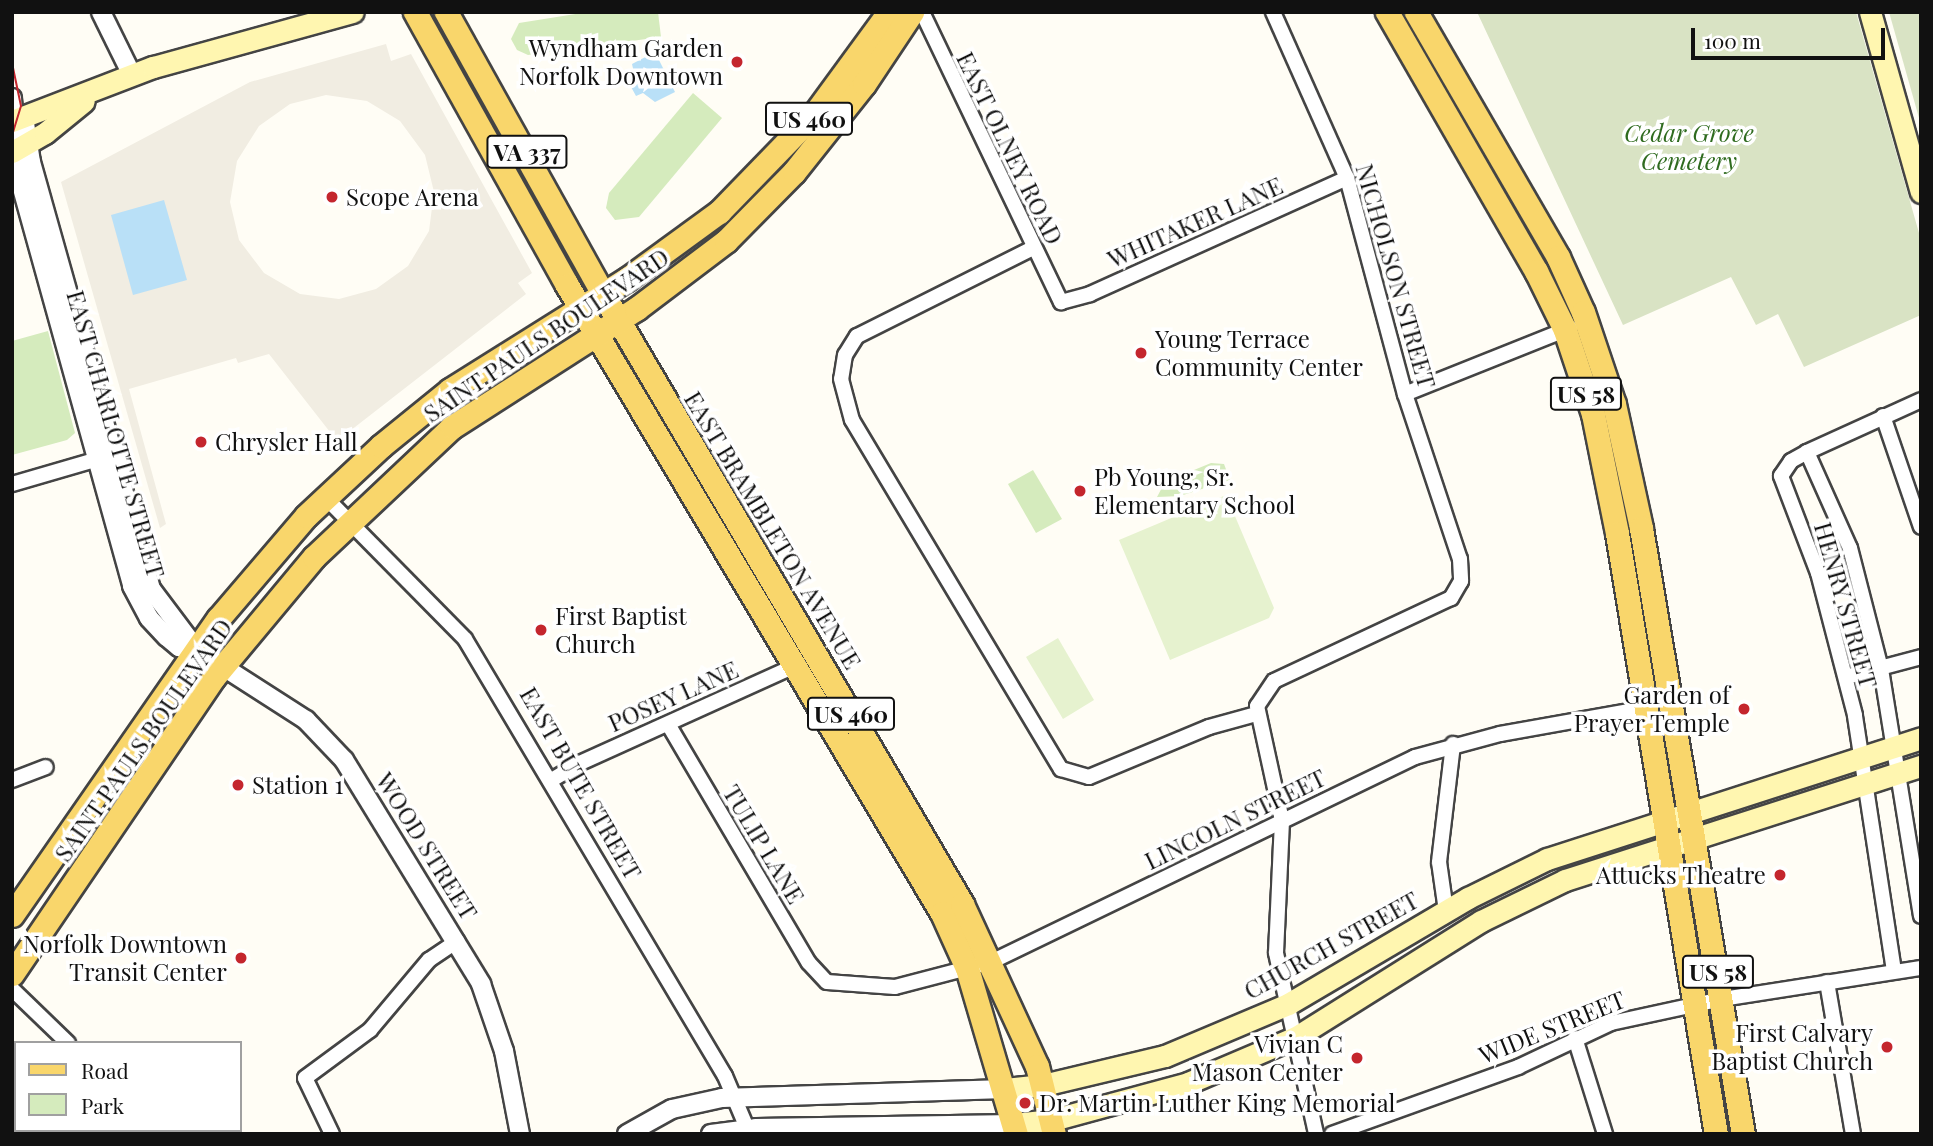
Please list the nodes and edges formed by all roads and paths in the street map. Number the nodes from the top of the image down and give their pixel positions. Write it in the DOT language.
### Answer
graph roads {
  1 [pos="101,12"];
  2 [pos="353,12"];
  3 [pos="415,12"];
  4 [pos="446,12"];
  5 [pos="889,12"];
  6 [pos="912,12"];
  7 [pos="922,12"];
  8 [pos="1273,12"];
  9 [pos="1387,12"];
  10 [pos="1416,12"];
  11 [pos="1870,12"];
  12 [pos="132,75"];
  13 [pos="93,93"];
  14 [pos="12,98"];
  15 [pos="1478,117"];
  16 [pos="17,120"];
  17 [pos="1458,130"];
  18 [pos="18,149"];
  19 [pos="1347,178"];
  20 [pos="1921,192"];
  21 [pos="1033,248"];
  22 [pos="604,294"];
  23 [pos="1061,302"];
  24 [pos="580,307"];
  25 [pos="619,321"];
  26 [pos="1586,321"];
  27 [pos="1565,330"];
  28 [pos="596,334"];
  29 [pos="1405,394"];
  30 [pos="1921,400"];
  31 [pos="1883,416"];
  32 [pos="1807,452"];
  33 [pos="104,457"];
  34 [pos="12,484"];
  35 [pos="325,497"];
  36 [pos="347,523"];
  37 [pos="1921,527"];
  38 [pos="197,650"];
  39 [pos="1661,655"];
  40 [pos="1921,657"];
  41 [pos="1638,659"];
  42 [pos="807,661"];
  43 [pos="222,666"];
  44 [pos="1881,669"];
  45 [pos="1846,677"];
  46 [pos="1669,704"];
  47 [pos="1646,709"];
  48 [pos="1256,714"];
  49 [pos="668,724"];
  50 [pos="1921,738"];
  51 [pos="1453,744"];
  52 [pos="1896,746"];
  53 [pos="1862,756"];
  54 [pos="1921,766"];
  55 [pos="46,767"];
  56 [pos="1900,772"];
  57 [pos="12,780"];
  58 [pos="550,781"];
  59 [pos="1866,783"];
  60 [pos="1688,811"];
  61 [pos="1665,818"];
  62 [pos="1282,821"];
  63 [pos="1692,839"];
  64 [pos="1669,845"];
  65 [pos="1917,848"];
  66 [pos="1468,898"];
  67 [pos="1446,911"];
  68 [pos="12,915"];
  69 [pos="1921,916"];
  70 [pos="1481,921"];
  71 [pos="457,941"];
  72 [pos="991,962"];
  73 [pos="967,968"];
  74 [pos="1921,968"];
  75 [pos="1894,971"];
  76 [pos="12,974"];
  77 [pos="827,982"];
  78 [pos="1827,982"];
  79 [pos="12,989"];
  80 [pos="1722,999"];
  81 [pos="1288,1004"];
  82 [pos="1694,1004"];
  83 [pos="1296,1037"];
  84 [pos="1575,1038"];
  85 [pos="66,1041"];
  86 [pos="1038,1086"];
  87 [pos="1004,1089"];
  88 [pos="735,1097"];
  89 [pos="1053,1127"];
  90 [pos="747,1129"];
  91 [pos="1020,1129"];
  92 [pos="332,1134"];
  93 [pos="520,1134"];
  94 [pos="627,1134"];
  95 [pos="710,1134"];
  96 [pos="1316,1134"];
  97 [pos="1332,1134"];
  98 [pos="1605,1134"];
  99 [pos="1716,1134"];
  100 [pos="1743,1134"];
  101 [pos="1853,1134"];
  1 -- 12 [label="street"];
  2 -- 12 [label="main road"];
  3 -- 24 [label="main road, VA 337"];
  4 -- 22 [label="main road, VA 337"];
  5 -- 22 [label="main road, SAINT PAULS BOULEVARD / US 460"];
  6 -- 25 [label="main road, SAINT PAULS BOULEVARD / US 460"];
  7 -- 21 [label="street, EAST OLNEY ROAD"];
  8 -- 19 [label="street, NICHOLSON STREET"];
  9 -- 17 [label="main road, US 58"];
  10 -- 15 [label="main road, US 58"];
  11 -- 20 [label="main road"];
  12 -- 13 [label="main road"];
  13 -- 16 [label="main road"];
  13 -- 18 [label="main road"];
  14 -- 16 [label="street, EAST CHARLOTTE STREET"];
  15 -- 17 [label="main road"];
  15 -- 26 [label="main road, US 58"];
  16 -- 18 [label="street, EAST CHARLOTTE STREET"];
  17 -- 27 [label="main road, US 58"];
  18 -- 33 [label="street, EAST CHARLOTTE STREET"];
  19 -- 23 [label="street, WHITAKER LANE"];
  19 -- 29 [label="street, NICHOLSON STREET"];
  21 -- 23 [label="street, EAST OLNEY ROAD"];
  21 -- 48 [label="street"];
  22 -- 24 [label="main road, SAINT PAULS BOULEVARD / US 460"];
  22 -- 25 [label="main road, EAST BRAMBLETON AVENUE / VA 337"];
  24 -- 28 [label="main road, EAST BRAMBLETON AVENUE / US 460"];
  24 -- 35 [label="main road, SAINT PAULS BOULEVARD"];
  25 -- 28 [label="main road, SAINT PAULS BOULEVARD"];
  25 -- 42 [label="main road, EAST BRAMBLETON AVENUE / US 460"];
  26 -- 27 [label="street"];
  26 -- 39 [label="main road, US 58"];
  27 -- 29 [label="street"];
  27 -- 41 [label="main road, US 58"];
  28 -- 36 [label="main road, SAINT PAULS BOULEVARD"];
  28 -- 42 [label="main road, EAST BRAMBLETON AVENUE / US 460"];
  29 -- 48 [label="street, NICHOLSON STREET"];
  30 -- 31 [label="street"];
  31 -- 32 [label="street"];
  31 -- 37 [label="street"];
  32 -- 44 [label="street, HENRY STREET"];
  32 -- 45 [label="street, HENRY STREET"];
  33 -- 34 [label="street"];
  33 -- 38 [label="street, EAST CHARLOTTE STREET"];
  35 -- 36 [label="street, EAST BUTE STREET"];
  35 -- 38 [label="main road, SAINT PAULS BOULEVARD"];
  36 -- 43 [label="main road, SAINT PAULS BOULEVARD"];
  36 -- 58 [label="street, EAST BUTE STREET"];
  38 -- 43 [label="street, WOOD STREET"];
  38 -- 68 [label="main road, SAINT PAULS BOULEVARD"];
  39 -- 41 [label="main road"];
  39 -- 46 [label="main road, US 58"];
  40 -- 44 [label="street"];
  41 -- 47 [label="main road, US 58"];
  42 -- 49 [label="street, POSEY LANE"];
  42 -- 72 [label="main road, EAST BRAMBLETON AVENUE / US 460"];
  42 -- 73 [label="main road, EAST BRAMBLETON AVENUE / US 460"];
  43 -- 71 [label="street, WOOD STREET"];
  43 -- 76 [label="main road, SAINT PAULS BOULEVARD"];
  44 -- 45 [label="street"];
  44 -- 52 [label="street, HENRY STREET"];
  45 -- 53 [label="street, HENRY STREET"];
  46 -- 47 [label="street, LINCOLN STREET"];
  46 -- 60 [label="main road, US 58"];
  47 -- 51 [label="street, LINCOLN STREET"];
  47 -- 61 [label="main road, US 58"];
  48 -- 62 [label="street"];
  49 -- 58 [label="street, POSEY LANE"];
  49 -- 77 [label="street, TULIP LANE"];
  50 -- 52 [label="main road, CHURCH STREET"];
  51 -- 62 [label="street, LINCOLN STREET"];
  51 -- 67 [label="street"];
  52 -- 53 [label="main road, CHURCH STREET"];
  52 -- 56 [label="street, HENRY STREET"];
  53 -- 59 [label="street, HENRY STREET"];
  53 -- 60 [label="main road, CHURCH STREET"];
  54 -- 56 [label="main road"];
  55 -- 57 [label="street"];
  56 -- 59 [label="main road"];
  56 -- 65 [label="street, HENRY STREET"];
  58 -- 88 [label="street, EAST BUTE STREET"];
  59 -- 63 [label="main road"];
  59 -- 75 [label="street, HENRY STREET"];
  60 -- 61 [label="main road, CHURCH STREET"];
  60 -- 63 [label="main road, US 58"];
  61 -- 64 [label="main road, US 58"];
  61 -- 66 [label="main road, CHURCH STREET"];
  62 -- 72 [label="street, LINCOLN STREET"];
  62 -- 81 [label="street"];
  63 -- 64 [label="main road"];
  63 -- 80 [label="main road, US 58"];
  64 -- 70 [label="main road"];
  64 -- 82 [label="main road, US 58"];
  65 -- 69 [label="street, HENRY STREET"];
  66 -- 67 [label="main road, CHURCH STREET"];
  66 -- 70 [label="street"];
  67 -- 81 [label="main road, CHURCH STREET"];
  70 -- 83 [label="main road"];
  71 -- 92 [label="street"];
  71 -- 93 [label="street, WOOD STREET"];
  72 -- 73 [label="street, LINCOLN STREET"];
  72 -- 86 [label="main road, EAST BRAMBLETON AVENUE / US 460"];
  73 -- 77 [label="street, LINCOLN STREET"];
  73 -- 86 [label="main road"];
  73 -- 87 [label="main road, EAST BRAMBLETON AVENUE / US 460"];
  74 -- 75 [label="street, WIDE STREET"];
  75 -- 78 [label="street, WIDE STREET"];
  78 -- 80 [label="street, WIDE STREET"];
  78 -- 101 [label="street"];
  79 -- 85 [label="street"];
  80 -- 82 [label="street, WIDE STREET"];
  80 -- 100 [label="main road, US 58"];
  81 -- 83 [label="street"];
  81 -- 86 [label="main road, CHURCH STREET"];
  82 -- 84 [label="street, WIDE STREET"];
  82 -- 99 [label="main road, US 58"];
  83 -- 89 [label="main road"];
  83 -- 96 [label="street"];
  84 -- 97 [label="street, WIDE STREET"];
  84 -- 98 [label="street"];
  86 -- 87 [label="main road, CHURCH STREET"];
  86 -- 89 [label="main road, EAST BRAMBLETON AVENUE / US 460"];
  87 -- 88 [label="street, CHURCH STREET"];
  87 -- 91 [label="main road, EAST BRAMBLETON AVENUE / US 460"];
  88 -- 90 [label="street, EAST BUTE STREET"];
  88 -- 94 [label="street, CHURCH STREET"];
  89 -- 91 [label="main road"];
  90 -- 91 [label="street"];
  90 -- 95 [label="street"];
}
